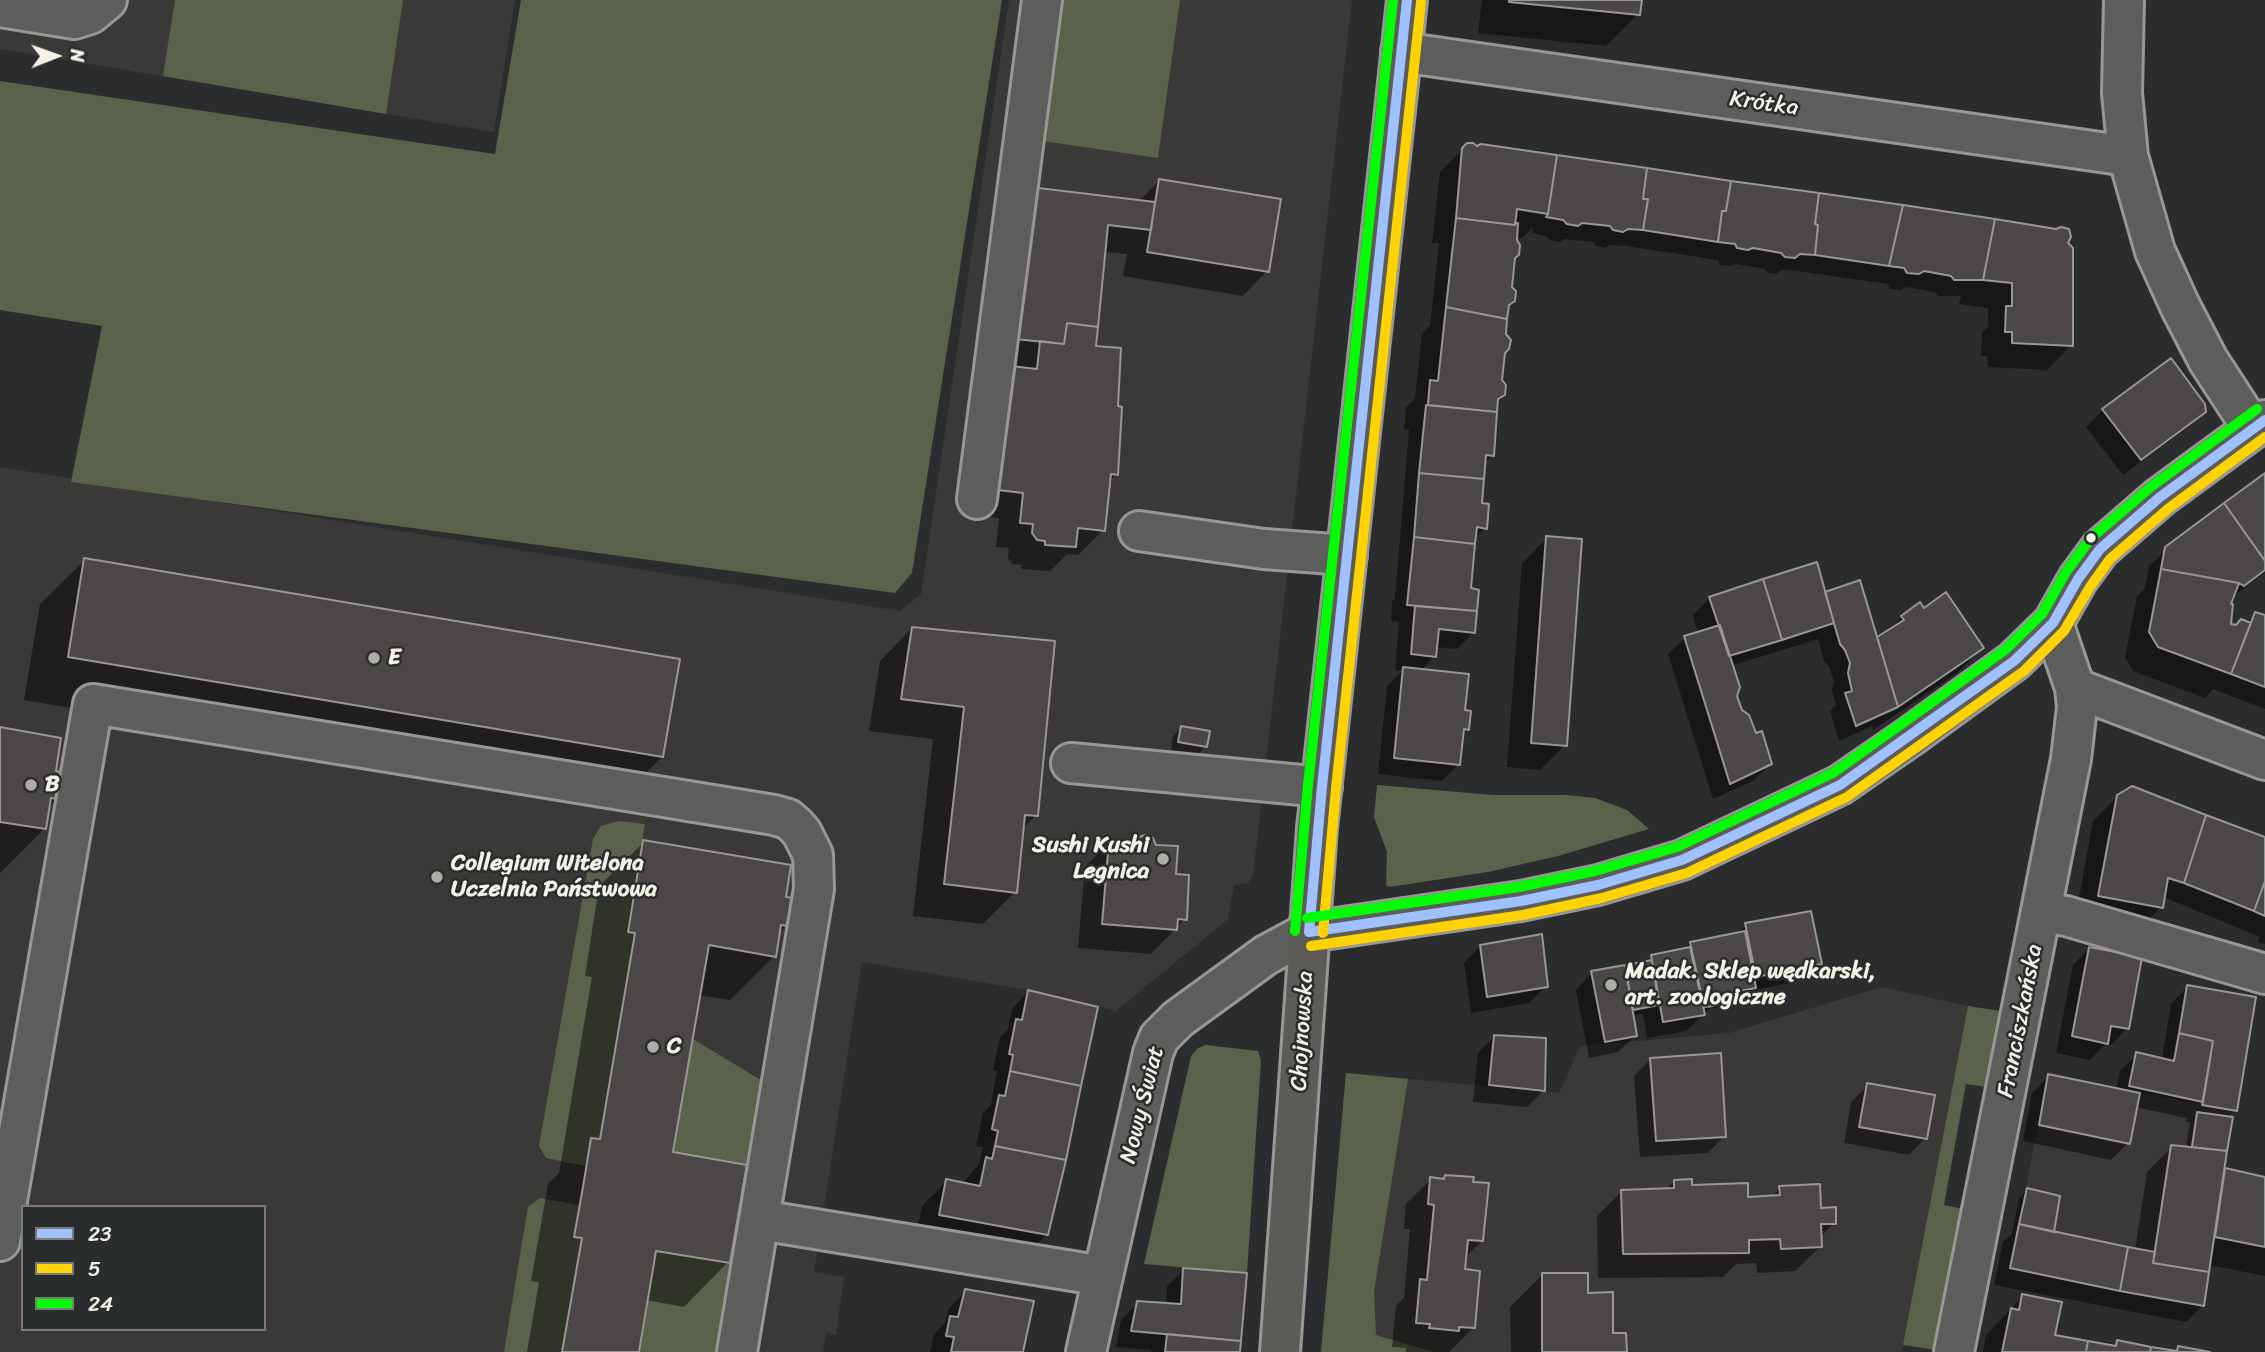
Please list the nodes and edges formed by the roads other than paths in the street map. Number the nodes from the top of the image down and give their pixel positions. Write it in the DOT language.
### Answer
graph roads {
  1 [pos="107,0"];
  2 [pos="1042,0"];
  3 [pos="1407,0"];
  4 [pos="2124,0"];
  5 [pos="0,7"];
  6 [pos="1401,52"];
  7 [pos="2128,156"];
  8 [pos="2259,425"];
  9 [pos="976,499"];
  10 [pos="1139,531"];
  11 [pos="1347,555"];
  12 [pos="2053,623"];
  13 [pos="2075,688"];
  14 [pos="2265,760"];
  15 [pos="1071,763"];
  16 [pos="1322,787"];
  17 [pos="2042,912"];
  18 [pos="1309,932"];
  19 [pos="2265,974"];
  20 [pos="760,1220"];
  21 [pos="0,1241"];
  22 [pos="1103,1276"];
  23 [pos="737,1352"];
  24 [pos="1086,1352"];
  25 [pos="1280,1352"];
  26 [pos="1954,1352"];
  1 -- 5 [label="street"];
  2 -- 9 [label="street"];
  3 -- 6 [label="main road, Chojnowska"];
  4 -- 7 [label="street"];
  6 -- 7 [label="street, Krótka"];
  6 -- 11 [label="main road, Chojnowska"];
  7 -- 8 [label="street"];
  8 -- 12 [label="street, Nowy Świat"];
  10 -- 11 [label="street"];
  11 -- 16 [label="main road, Chojnowska"];
  12 -- 13 [label="street, Franciszkańska"];
  12 -- 18 [label="street, Nowy Świat"];
  13 -- 14 [label="street"];
  13 -- 17 [label="street, Franciszkańska"];
  15 -- 16 [label="street"];
  16 -- 18 [label="main road, Chojnowska"];
  17 -- 19 [label="street"];
  17 -- 26 [label="street, Franciszkańska"];
  18 -- 22 [label="street, Nowy Świat"];
  18 -- 25 [label="main road, Chojnowska"];
  20 -- 21 [label="street"];
  20 -- 22 [label="street"];
  20 -- 23 [label="street"];
  22 -- 24 [label="street, Nowy Świat"];
}
